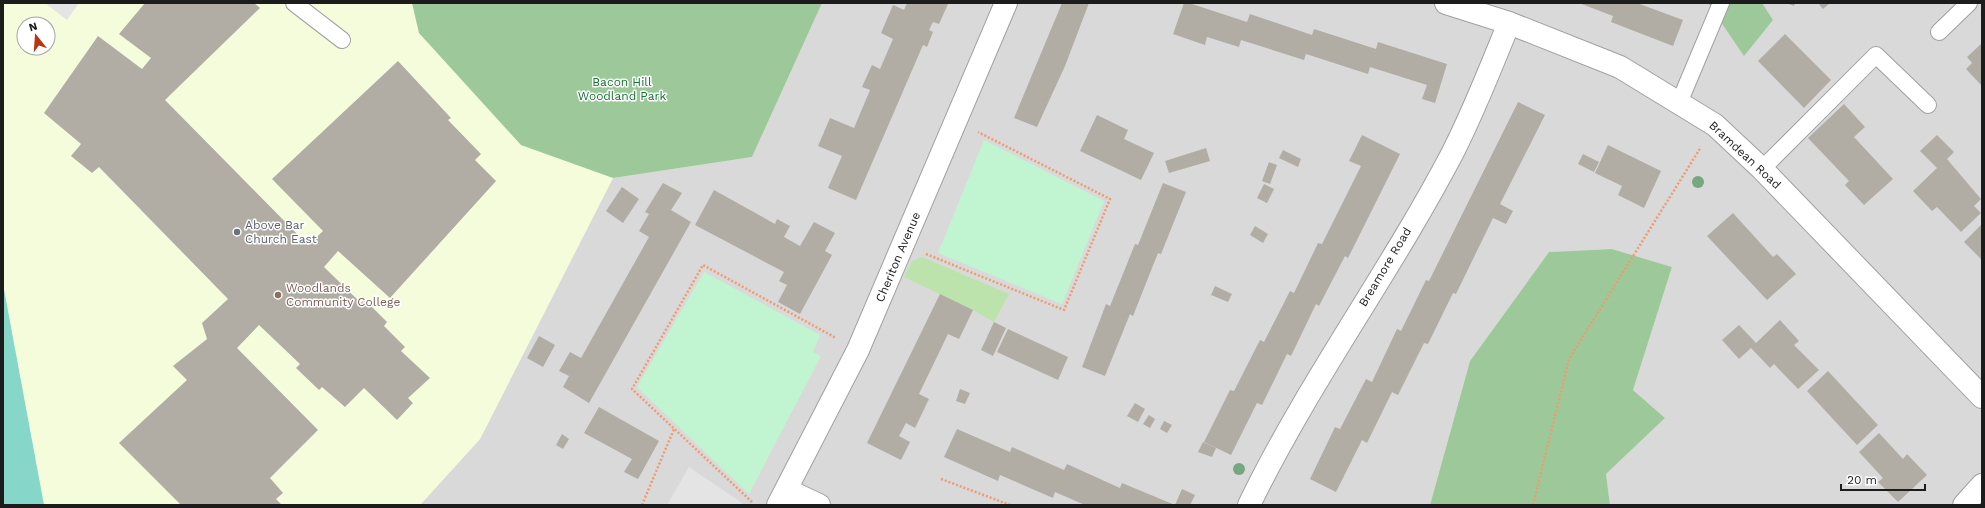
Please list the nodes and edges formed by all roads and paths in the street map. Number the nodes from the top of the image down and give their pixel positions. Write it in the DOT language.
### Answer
graph roads {
  1 [pos="294,3"];
  2 [pos="1006,3"];
  3 [pos="1446,3"];
  4 [pos="1721,3"];
  5 [pos="1969,3"];
  6 [pos="1509,23"];
  7 [pos="1939,32"];
  8 [pos="342,40"];
  9 [pos="1679,103"];
  10 [pos="1928,105"];
  11 [pos="956,121"];
  12 [pos="1715,125"];
  13 [pos="1762,169"];
  14 [pos="903,245"];
  15 [pos="858,350"];
  16 [pos="1982,397"];
  17 [pos="674,429"];
  18 [pos="941,478"];
  19 [pos="1982,485"];
  20 [pos="782,497"];
  21 [pos="642,505"];
  22 [pos="756,505"];
  23 [pos="819,505"];
  24 [pos="1010,505"];
  25 [pos="1249,505"];
  26 [pos="1533,505"];
  27 [pos="1964,505"];
  1 -- 8 [label="lane"];
  2 -- 11 [label="street, Cheriton Avenue"];
  3 -- 6 [label="street, Bramdean Road"];
  4 -- 9 [label="lane"];
  5 -- 7 [label="lane"];
  6 -- 9 [label="street, Bramdean Road"];
  6 -- 25 [label="street, Breamore Road"];
  9 -- 12 [label="street, Bramdean Road"];
  10 -- 13 [label="lane"];
  11 -- 14 [label="street, Cheriton Avenue"];
  11 -- 14 [label="path"];
  12 -- 13 [label="street, Bramdean Road"];
  12 -- 26 [label="path"];
  13 -- 16 [label="street, Bramdean Road"];
  14 -- 15 [label="street, Cheriton Avenue"];
  15 -- 17 [label="path"];
  15 -- 20 [label="street, Cheriton Avenue"];
  17 -- 21 [label="path"];
  17 -- 22 [label="path"];
  18 -- 24 [label="path"];
  19 -- 27 [label="street"];
  20 -- 23 [label="street"];
}
